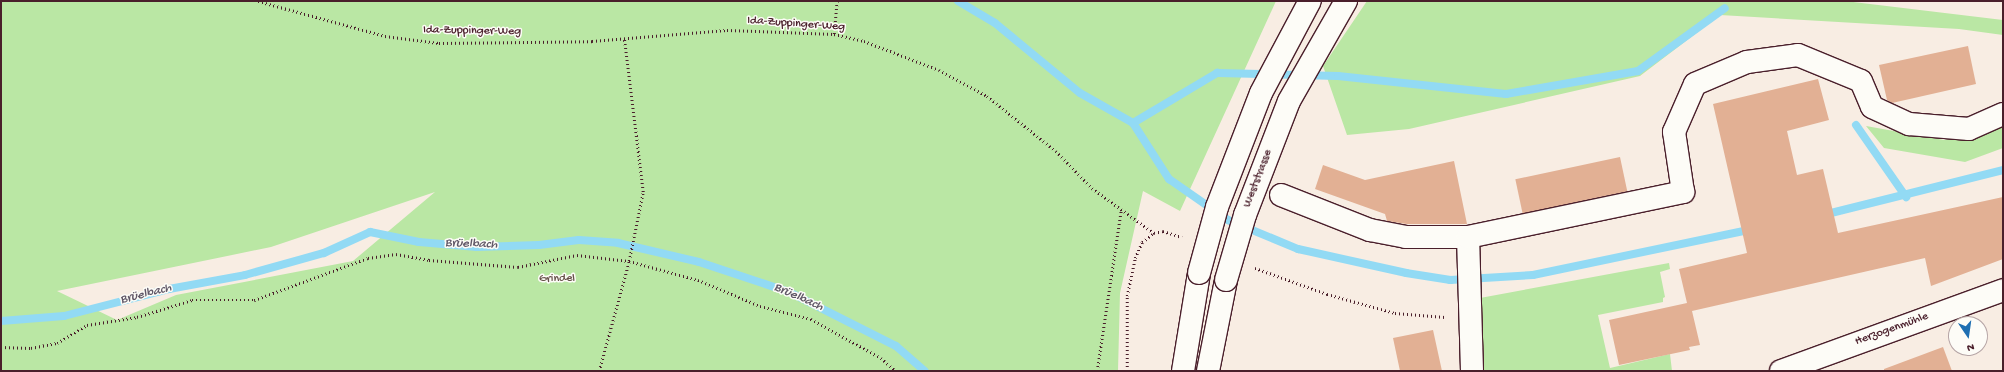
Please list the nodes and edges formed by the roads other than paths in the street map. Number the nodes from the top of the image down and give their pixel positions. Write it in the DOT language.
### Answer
graph roads {
  1 [pos="1310,1"];
  2 [pos="1346,1"];
  3 [pos="2003,114"];
  4 [pos="1281,195"];
  5 [pos="1468,241"];
  6 [pos="2003,290"];
  7 [pos="1183,371"];
  8 [pos="1208,371"];
  9 [pos="1472,371"];
  10 [pos="1781,371"];
  1 -- 7 [label="main road, bridge"];
  2 -- 8 [label="main road, Weststrasse, bridge"];
  3 -- 5 [label="main road"];
  4 -- 5 [label="main road"];
  5 -- 9 [label="main road"];
  6 -- 10 [label="main road, Herzogenmühle"];
}
